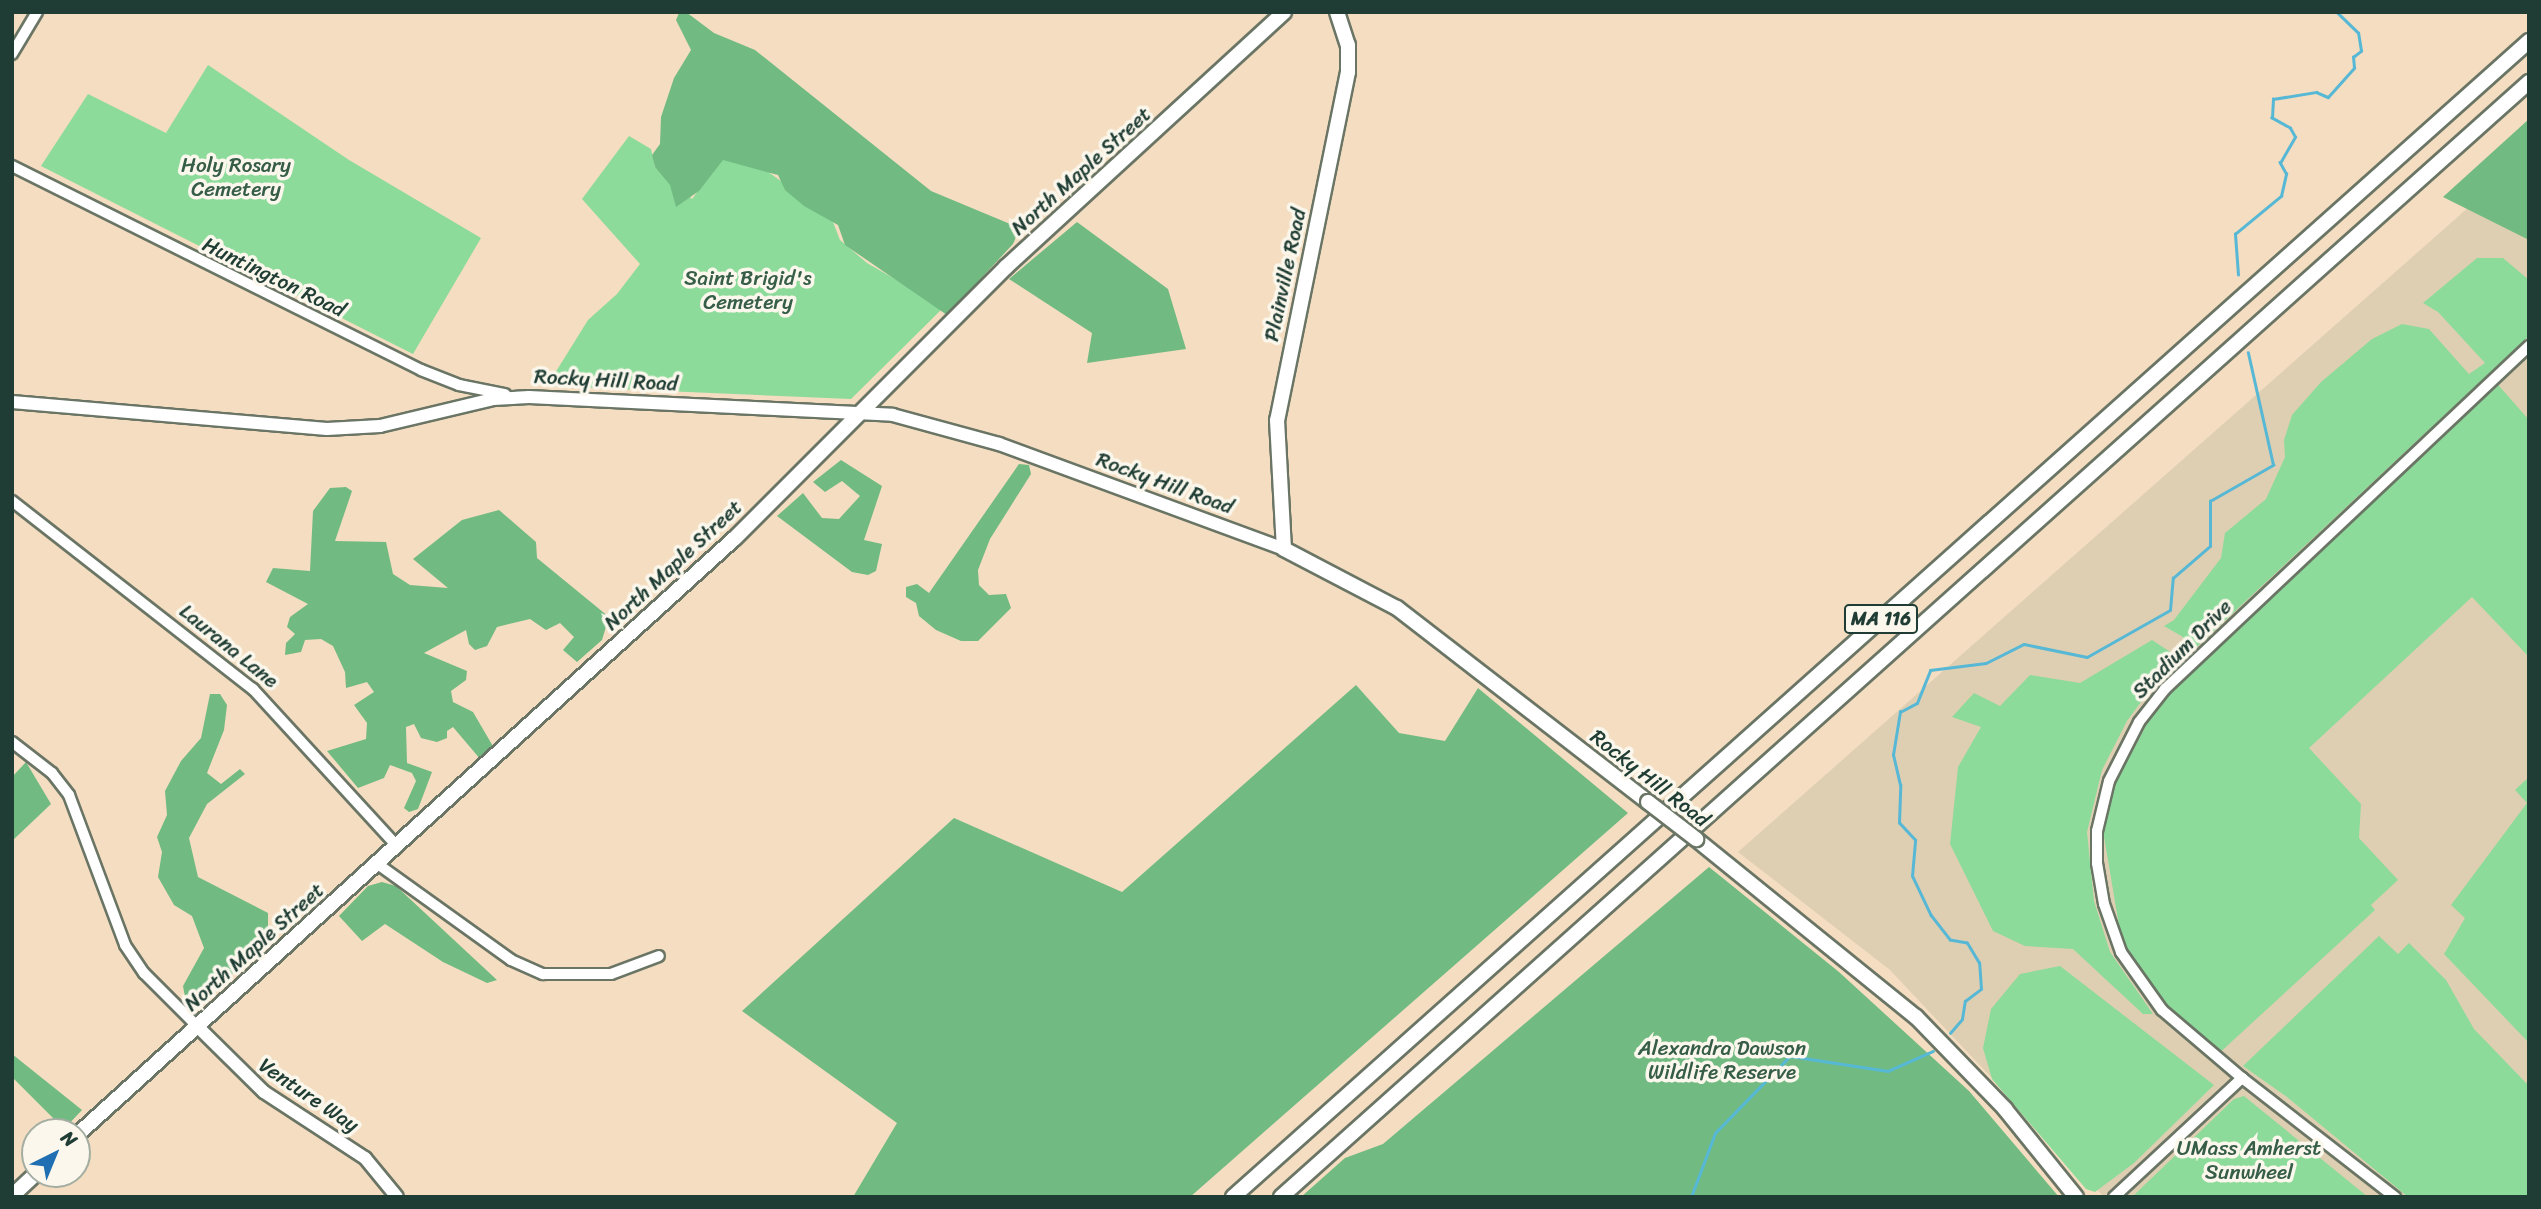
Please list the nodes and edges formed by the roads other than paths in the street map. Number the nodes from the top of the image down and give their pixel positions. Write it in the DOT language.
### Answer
graph roads {
  1 [pos="37,12"];
  2 [pos="1284,12"];
  3 [pos="1337,12"];
  4 [pos="2529,41"];
  5 [pos="12,54"];
  6 [pos="2529,82"];
  7 [pos="12,166"];
  8 [pos="2529,346"];
  9 [pos="528,397"];
  10 [pos="12,402"];
  11 [pos="863,412"];
  12 [pos="12,501"];
  13 [pos="1284,549"];
  14 [pos="12,742"];
  15 [pos="398,847"];
  16 [pos="379,865"];
  17 [pos="659,956"];
  18 [pos="197,1026"];
  19 [pos="2242,1078"];
  20 [pos="91,1122"];
  21 [pos="397,1197"];
  22 [pos="1233,1197"];
  23 [pos="1281,1197"];
  24 [pos="2076,1197"];
  25 [pos="2114,1197"];
  26 [pos="2395,1197"];
  1 -- 5 [label="street"];
  2 -- 11 [label="main road, North Maple Street"];
  3 -- 13 [label="main road, Plainville Road"];
  4 -- 22 [label="main road, MA 116"];
  6 -- 23 [label="main road, MA 116"];
  7 -- 9 [label="street, Huntington Road"];
  8 -- 19 [label="street, Stadium Drive"];
  9 -- 10 [label="street, Rocky Hill Road"];
  9 -- 11 [label="street, Rocky Hill Road"];
  11 -- 13 [label="street, Rocky Hill Road"];
  11 -- 15 [label="main road, North Maple Street"];
  12 -- 15 [label="street, Laurana Lane"];
  13 -- 24 [label="main road, Rocky Hill Road, bridge"];
  14 -- 18 [label="street"];
  15 -- 16 [label="main road, North Maple Street"];
  16 -- 17 [label="street"];
  16 -- 18 [label="main road, North Maple Street"];
  18 -- 20 [label="main road, North Maple Street"];
  18 -- 21 [label="street, Venture Way"];
  19 -- 25 [label="street"];
  19 -- 26 [label="street, Stadium Drive"];
}
